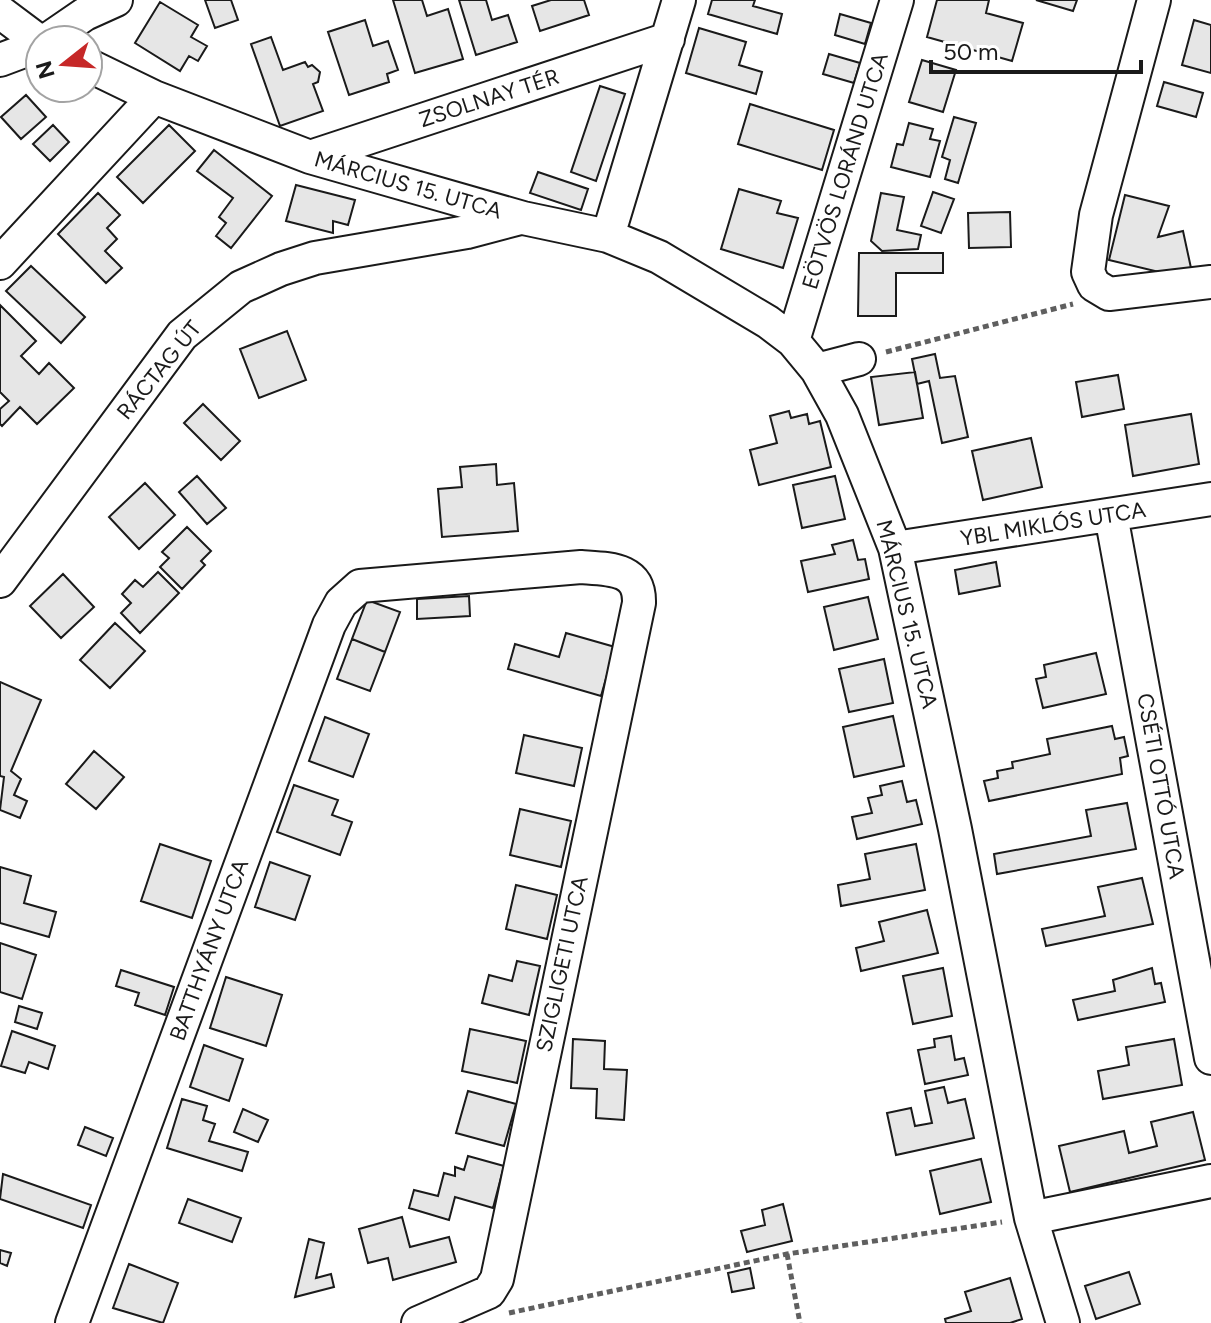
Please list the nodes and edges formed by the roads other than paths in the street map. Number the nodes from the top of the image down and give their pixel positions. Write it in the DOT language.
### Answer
graph roads {
  1 [pos="116,0"];
  2 [pos="679,0"];
  3 [pos="897,0"];
  4 [pos="1154,0"];
  5 [pos="0,12"];
  6 [pos="69,24"];
  7 [pos="24,31"];
  8 [pos="668,39"];
  9 [pos="24,50"];
  10 [pos="0,60"];
  11 [pos="104,73"];
  12 [pos="154,97"];
  13 [pos="310,157"];
  14 [pos="523,218"];
  15 [pos="608,236"];
  16 [pos="0,263"];
  17 [pos="1211,282"];
  18 [pos="793,341"];
  19 [pos="859,359"];
  20 [pos="817,370"];
  21 [pos="1211,499"];
  22 [pos="1111,515"];
  23 [pos="895,548"];
  24 [pos="0,581"];
  25 [pos="360,586"];
  26 [pos="1211,1058"];
  27 [pos="1211,1181"];
  28 [pos="1031,1218"];
  29 [pos="72,1323"];
  30 [pos="418,1323"];
  31 [pos="1063,1323"];
  1 -- 6 [label="street"];
  2 -- 8 [label="street"];
  3 -- 18 [label="street, EÖTVÖS LORÁND UTCA"];
  4 -- 17 [label="street"];
  5 -- 7 [label="street"];
  8 -- 13 [label="street, ZSOLNAY TÉR"];
  8 -- 15 [label="street"];
  9 -- 10 [label="street"];
  11 -- 12 [label="street, MÁRCIUS 15. UTCA"];
  12 -- 13 [label="street, MÁRCIUS 15. UTCA"];
  12 -- 16 [label="street"];
  13 -- 14 [label="street, MÁRCIUS 15. UTCA"];
  14 -- 15 [label="street, MÁRCIUS 15. UTCA"];
  14 -- 24 [label="street, RÁCTAG ÚT"];
  15 -- 18 [label="street, MÁRCIUS 15. UTCA"];
  18 -- 20 [label="street, MÁRCIUS 15. UTCA"];
  19 -- 20 [label="street"];
  20 -- 23 [label="street, MÁRCIUS 15. UTCA"];
  21 -- 22 [label="street, YBL MIKLÓS UTCA"];
  22 -- 23 [label="street, YBL MIKLÓS UTCA"];
  22 -- 26 [label="street, CSÉTI OTTÓ UTCA"];
  23 -- 28 [label="street, MÁRCIUS 15. UTCA"];
  25 -- 29 [label="street, BATTHYÁNY UTCA"];
  25 -- 30 [label="street, SZIGLIGETI UTCA"];
  27 -- 28 [label="street"];
  28 -- 31 [label="street, MÁRCIUS 15. UTCA"];
}
